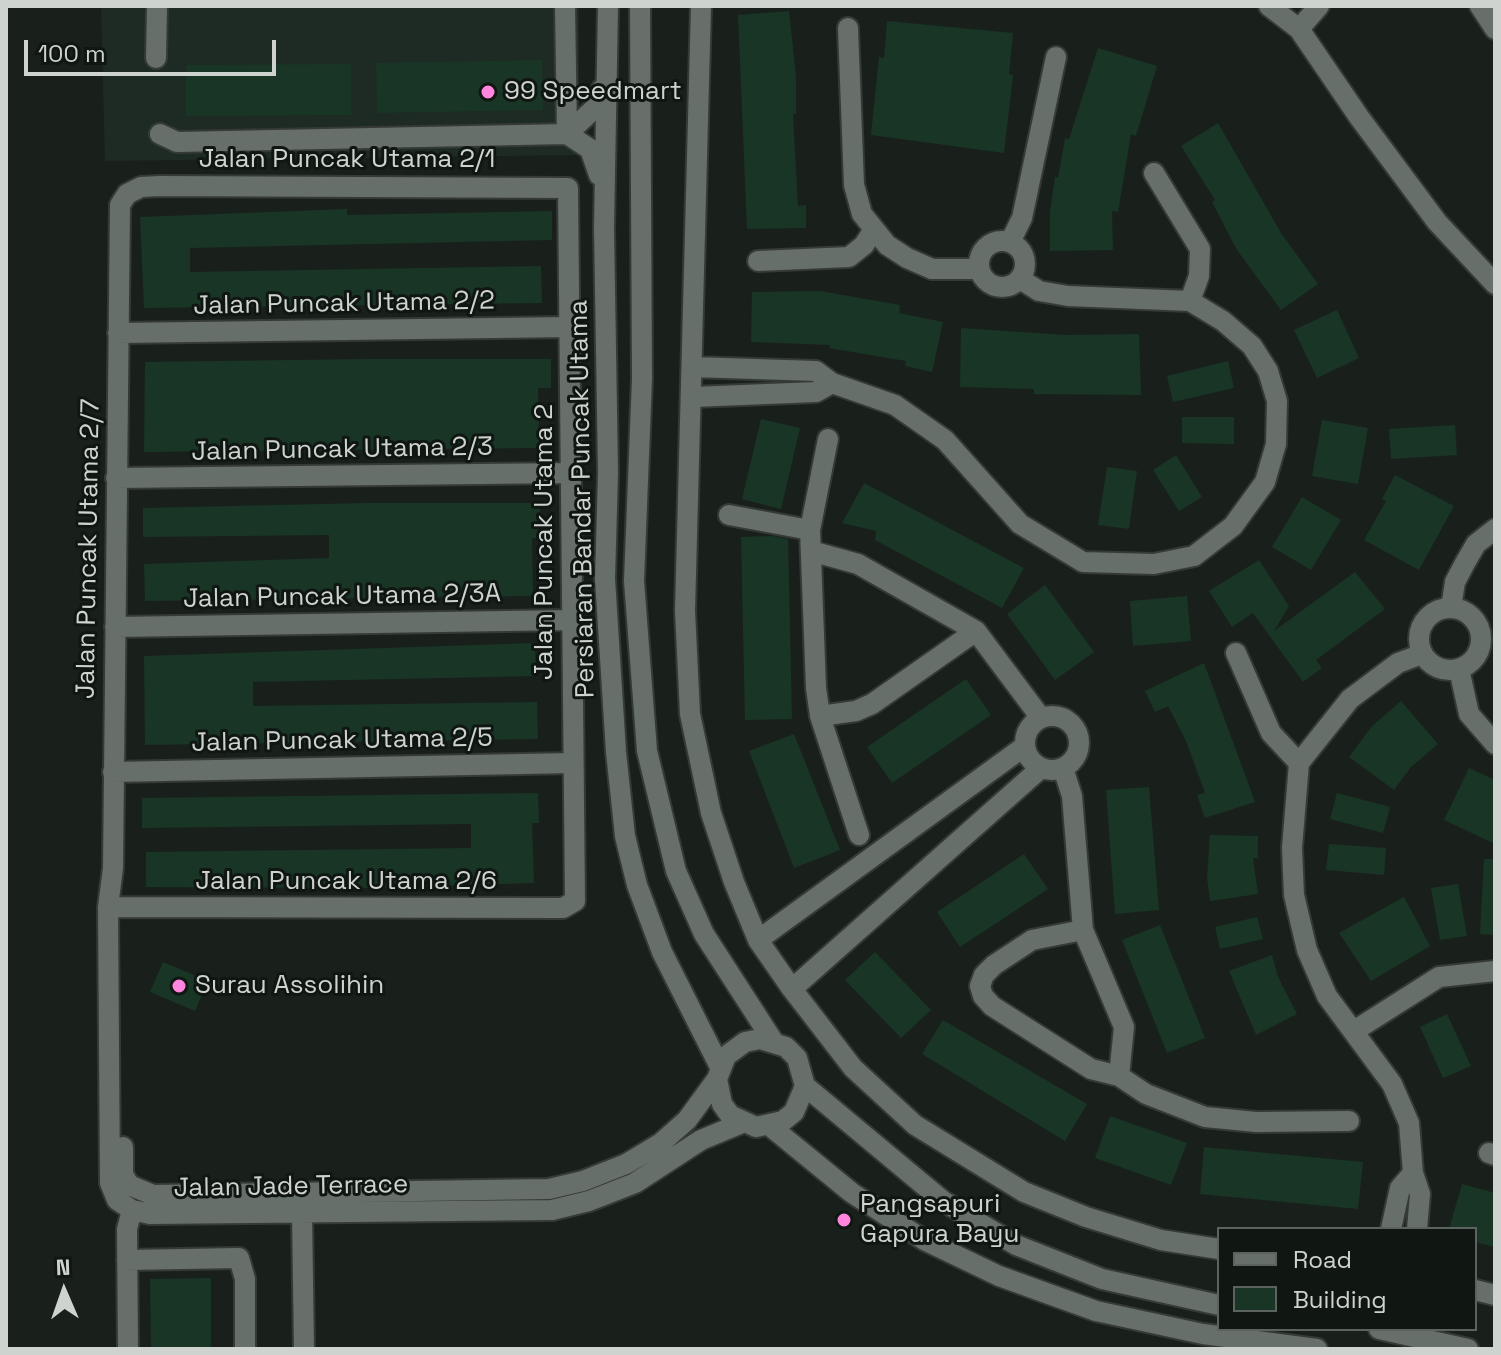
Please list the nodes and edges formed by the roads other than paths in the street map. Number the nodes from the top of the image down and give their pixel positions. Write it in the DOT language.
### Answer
graph roads {
  1 [pos="157,6"];
  2 [pos="565,6"];
  3 [pos="608,6"];
  4 [pos="640,6"];
  5 [pos="701,6"];
  6 [pos="1269,6"];
  7 [pos="1319,6"];
  8 [pos="1480,6"];
  9 [pos="848,28"];
  10 [pos="1299,29"];
  11 [pos="1495,29"];
  12 [pos="608,56"];
  13 [pos="1056,57"];
  14 [pos="156,58"];
  15 [pos="160,134"];
  16 [pos="567,134"];
  17 [pos="1154,173"];
  18 [pos="568,188"];
  19 [pos="127,194"];
  20 [pos="604,228"];
  21 [pos="873,231"];
  22 [pos="1010,242"];
  23 [pos="758,261"];
  24 [pos="979,269"];
  25 [pos="1020,279"];
  26 [pos="1495,284"];
  27 [pos="1190,301"];
  28 [pos="570,327"];
  29 [pos="118,333"];
  30 [pos="693,367"];
  31 [pos="832,383"];
  32 [pos="693,397"];
  33 [pos="828,439"];
  34 [pos="570,473"];
  35 [pos="116,478"];
  36 [pos="729,515"];
  37 [pos="1495,529"];
  38 [pos="810,530"];
  39 [pos="811,551"];
  40 [pos="1451,608"];
  41 [pos="571,620"];
  42 [pos="115,627"];
  43 [pos="1487,630"];
  44 [pos="976,631"];
  45 [pos="1236,653"];
  46 [pos="1422,654"];
  47 [pos="1459,669"];
  48 [pos="820,716"];
  49 [pos="1041,718"];
  50 [pos="1495,744"];
  51 [pos="1025,746"];
  52 [pos="573,763"];
  53 [pos="1299,763"];
  54 [pos="1041,768"];
  55 [pos="1063,768"];
  56 [pos="113,772"];
  57 [pos="859,835"];
  58 [pos="576,896"];
  59 [pos="114,907"];
  60 [pos="1083,930"];
  61 [pos="758,940"];
  62 [pos="1495,971"];
  63 [pos="792,989"];
  64 [pos="1354,1031"];
  65 [pos="773,1041"];
  66 [pos="718,1073"];
  67 [pos="1119,1076"];
  68 [pos="805,1086"];
  69 [pos="1349,1121"];
  70 [pos="742,1123"];
  71 [pos="770,1126"];
  72 [pos="1413,1173"];
  73 [pos="329,1192"];
  74 [pos="280,1193"];
  75 [pos="132,1210"];
  76 [pos="302,1213"];
  77 [pos="1391,1227"];
  78 [pos="1417,1227"];
  79 [pos="1217,1249"];
  80 [pos="127,1260"];
  81 [pos="1217,1305"];
  82 [pos="1388,1331"];
  83 [pos="128,1349"];
  84 [pos="245,1349"];
  85 [pos="304,1349"];
  86 [pos="1317,1349"];
  87 [pos="1468,1349"];
  1 -- 14 [label="street"];
  2 -- 16 [label="street"];
  3 -- 12 [label="street, Persiaran Bandar Puncak Utama"];
  4 -- 65 [label="street, Persiaran Bandar Puncak Utama"];
  5 -- 30 [label="street"];
  6 -- 10 [label="street"];
  7 -- 10 [label="street"];
  8 -- 11 [label="street"];
  9 -- 21 [label="street"];
  10 -- 26 [label="street"];
  12 -- 16 [label="street"];
  12 -- 20 [label="street, Persiaran Bandar Puncak Utama"];
  13 -- 22 [label="street"];
  15 -- 16 [label="street"];
  16 -- 20 [label="street"];
  17 -- 27 [label="street"];
  18 -- 19 [label="street, Jalan Puncak Utama 2/1"];
  18 -- 28 [label="street, Jalan Puncak Utama 2"];
  19 -- 29 [label="street, Jalan Puncak Utama 2/7"];
  20 -- 66 [label="street, Persiaran Bandar Puncak Utama"];
  21 -- 23 [label="street"];
  21 -- 24 [label="street"];
  22 -- 24 [label="street"];
  22 -- 25 [label="street"];
  24 -- 25 [label="street"];
  25 -- 27 [label="street"];
  27 -- 31 [label="street"];
  28 -- 29 [label="street, Jalan Puncak Utama 2/2"];
  28 -- 34 [label="street, Jalan Puncak Utama 2"];
  29 -- 35 [label="street, Jalan Puncak Utama 2/7"];
  30 -- 31 [label="street"];
  30 -- 32 [label="street"];
  31 -- 32 [label="street"];
  32 -- 61 [label="street"];
  33 -- 38 [label="street"];
  34 -- 35 [label="street, Jalan Puncak Utama 2/3"];
  34 -- 41 [label="street, Jalan Puncak Utama 2"];
  35 -- 42 [label="street, Jalan Puncak Utama 2/7"];
  36 -- 38 [label="street"];
  37 -- 40 [label="street"];
  38 -- 39 [label="street"];
  39 -- 44 [label="street"];
  39 -- 48 [label="street"];
  40 -- 43 [label="street"];
  40 -- 46 [label="street"];
  41 -- 42 [label="street, Jalan Puncak Utama 2/3A"];
  41 -- 52 [label="street, Jalan Puncak Utama 2"];
  42 -- 56 [label="street, Jalan Puncak Utama 2/7"];
  43 -- 47 [label="street"];
  44 -- 48 [label="street"];
  44 -- 49 [label="street"];
  45 -- 53 [label="street"];
  46 -- 47 [label="street"];
  46 -- 53 [label="street"];
  47 -- 50 [label="street"];
  48 -- 57 [label="street"];
  49 -- 51 [label="street"];
  49 -- 55 [label="street"];
  51 -- 54 [label="street"];
  51 -- 61 [label="street"];
  52 -- 56 [label="street, Jalan Puncak Utama 2/5"];
  52 -- 58 [label="street, Jalan Puncak Utama 2"];
  53 -- 64 [label="street"];
  54 -- 55 [label="street"];
  54 -- 63 [label="street"];
  55 -- 60 [label="street"];
  56 -- 59 [label="street, Jalan Puncak Utama 2/7"];
  58 -- 59 [label="street, Jalan Puncak Utama 2/6"];
  59 -- 74 [label="street, Jalan Jade Terrace"];
  59 -- 75 [label="street"];
  60 -- 67 [label="street"];
  60 -- 67 [label="street"];
  61 -- 63 [label="street"];
  62 -- 64 [label="street"];
  63 -- 79 [label="street"];
  64 -- 72 [label="street"];
  65 -- 66 [label="street"];
  65 -- 68 [label="street"];
  66 -- 70 [label="street"];
  66 -- 73 [label="street, Jalan Jade Terrace"];
  67 -- 69 [label="street"];
  68 -- 71 [label="street"];
  68 -- 81 [label="street"];
  70 -- 71 [label="street"];
  70 -- 76 [label="street, Jalan Jade Terrace"];
  71 -- 86 [label="street"];
  72 -- 77 [label="street"];
  72 -- 78 [label="street"];
  73 -- 74 [label="street, Jalan Jade Terrace"];
  73 -- 76 [label="street"];
  74 -- 76 [label="street"];
  75 -- 76 [label="street, Jalan Jade Terrace"];
  75 -- 80 [label="street"];
  76 -- 85 [label="street"];
  80 -- 83 [label="street"];
  80 -- 84 [label="street"];
  82 -- 87 [label="street"];
}
